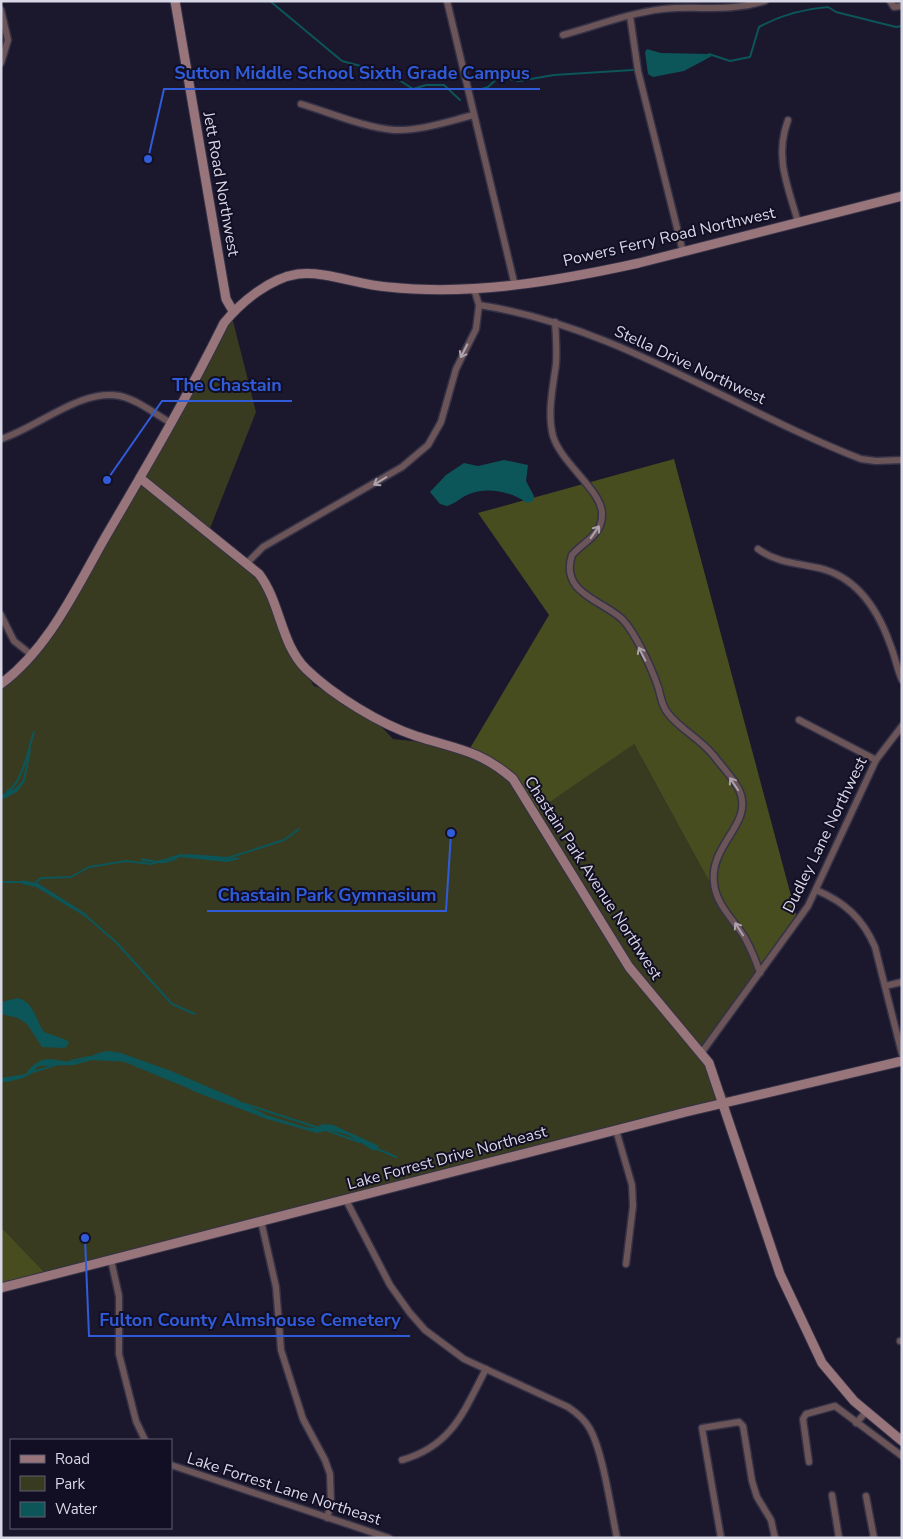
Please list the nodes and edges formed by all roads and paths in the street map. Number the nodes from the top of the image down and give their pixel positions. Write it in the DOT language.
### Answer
graph roads {
  1 [pos="175,1"];
  2 [pos="447,1"];
  3 [pos="765,1"];
  4 [pos="890,1"];
  5 [pos="902,6"];
  6 [pos="1,10"];
  7 [pos="630,16"];
  8 [pos="563,35"];
  9 [pos="1,63"];
  10 [pos="301,104"];
  11 [pos="474,115"];
  12 [pos="788,120"];
  13 [pos="902,196"];
  14 [pos="798,222"];
  15 [pos="684,252"];
  16 [pos="515,286"];
  17 [pos="474,289"];
  18 [pos="479,305"];
  19 [pos="233,311"];
  20 [pos="555,322"];
  21 [pos="171,423"];
  22 [pos="1,440"];
  23 [pos="902,460"];
  24 [pos="140,478"];
  25 [pos="758,550"];
  26 [pos="247,563"];
  27 [pos="1,615"];
  28 [pos="33,656"];
  29 [pos="902,680"];
  30 [pos="1,684"];
  31 [pos="799,720"];
  32 [pos="902,726"];
  33 [pos="876,760"];
  34 [pos="816,890"];
  35 [pos="760,973"];
  36 [pos="902,982"];
  37 [pos="885,986"];
  38 [pos="702,1052"];
  39 [pos="902,1054"];
  40 [pos="902,1061"];
  41 [pos="724,1103"];
  42 [pos="616,1130"];
  43 [pos="346,1200"];
  44 [pos="261,1221"];
  45 [pos="111,1260"];
  46 [pos="626,1264"];
  47 [pos="1,1288"];
  48 [pos="486,1369"];
  49 [pos="867,1412"];
  50 [pos="856,1423"];
  51 [pos="145,1439"];
  52 [pos="902,1441"];
  53 [pos="902,1456"];
  54 [pos="402,1460"];
  55 [pos="810,1462"];
  56 [pos="172,1465"];
  57 [pos="832,1495"];
  58 [pos="866,1496"];
  59 [pos="327,1518"];
  60 [pos="388,1538"];
  61 [pos="617,1538"];
  62 [pos="721,1538"];
  63 [pos="775,1538"];
  64 [pos="839,1538"];
  65 [pos="874,1538"];
  1 -- 19 [label="street, Jett Road Northwest"];
  2 -- 11 [label="street"];
  3 -- 7 [label="street"];
  4 -- 5 [label="street"];
  6 -- 9 [label="street"];
  7 -- 8 [label="street"];
  7 -- 15 [label="street"];
  10 -- 11 [label="street"];
  11 -- 16 [label="street"];
  12 -- 14 [label="street"];
  13 -- 14 [label="street, Powers Ferry Road Northwest"];
  14 -- 15 [label="street, Powers Ferry Road Northwest"];
  15 -- 16 [label="street, Powers Ferry Road Northwest"];
  16 -- 17 [label="street, Powers Ferry Road Northwest"];
  17 -- 18 [label="street"];
  17 -- 19 [label="street, Powers Ferry Road Northwest"];
  18 -- 20 [label="street, Stella Drive Northwest"];
  18 -- 26 [label="street, one-way"];
  19 -- 21 [label="street, Powers Ferry Road Northwest"];
  20 -- 23 [label="street, Stella Drive Northwest"];
  35 -- 20 [label="street, one-way"];
  21 -- 22 [label="street"];
  21 -- 24 [label="street, Powers Ferry Road Northwest"];
  24 -- 26 [label="street, Chastain Park Avenue Northwest"];
  24 -- 28 [label="street, Powers Ferry Road Northwest"];
  25 -- 29 [label="street"];
  26 -- 38 [label="street, Chastain Park Avenue Northwest"];
  27 -- 28 [label="street"];
  28 -- 30 [label="street, Powers Ferry Road Northwest"];
  31 -- 33 [label="street"];
  32 -- 33 [label="street, Dudley Lane Northwest"];
  33 -- 34 [label="street, Dudley Lane Northwest"];
  34 -- 35 [label="street, Dudley Lane Northwest"];
  34 -- 37 [label="street"];
  35 -- 38 [label="street, Dudley Lane Northwest"];
  36 -- 37 [label="street"];
  37 -- 39 [label="street"];
  38 -- 41 [label="street, Chastain Park Avenue Northwest"];
  40 -- 41 [label="street, Lake Forrest Drive Northeast"];
  41 -- 42 [label="street, Lake Forrest Drive Northeast"];
  41 -- 49 [label="street, Chastain Park Avenue Northwest"];
  42 -- 43 [label="street, Lake Forrest Drive Northeast"];
  42 -- 46 [label="street"];
  43 -- 44 [label="street, Lake Forrest Drive Northeast"];
  43 -- 48 [label="street"];
  44 -- 45 [label="street, Lake Forrest Drive Northeast"];
  44 -- 59 [label="street"];
  45 -- 47 [label="street, Lake Forrest Drive Northeast"];
  45 -- 51 [label="street"];
  48 -- 54 [label="street"];
  48 -- 61 [label="street"];
  49 -- 50 [label="street"];
  49 -- 52 [label="street, Chastain Park Avenue Northwest"];
  50 -- 53 [label="street"];
  50 -- 55 [label="street"];
  56 -- 59 [label="street, Lake Forrest Lane Northeast"];
  57 -- 64 [label="street"];
  58 -- 65 [label="street"];
  59 -- 60 [label="street, Lake Forrest Lane Northeast"];
  62 -- 63 [label="street"];
}
